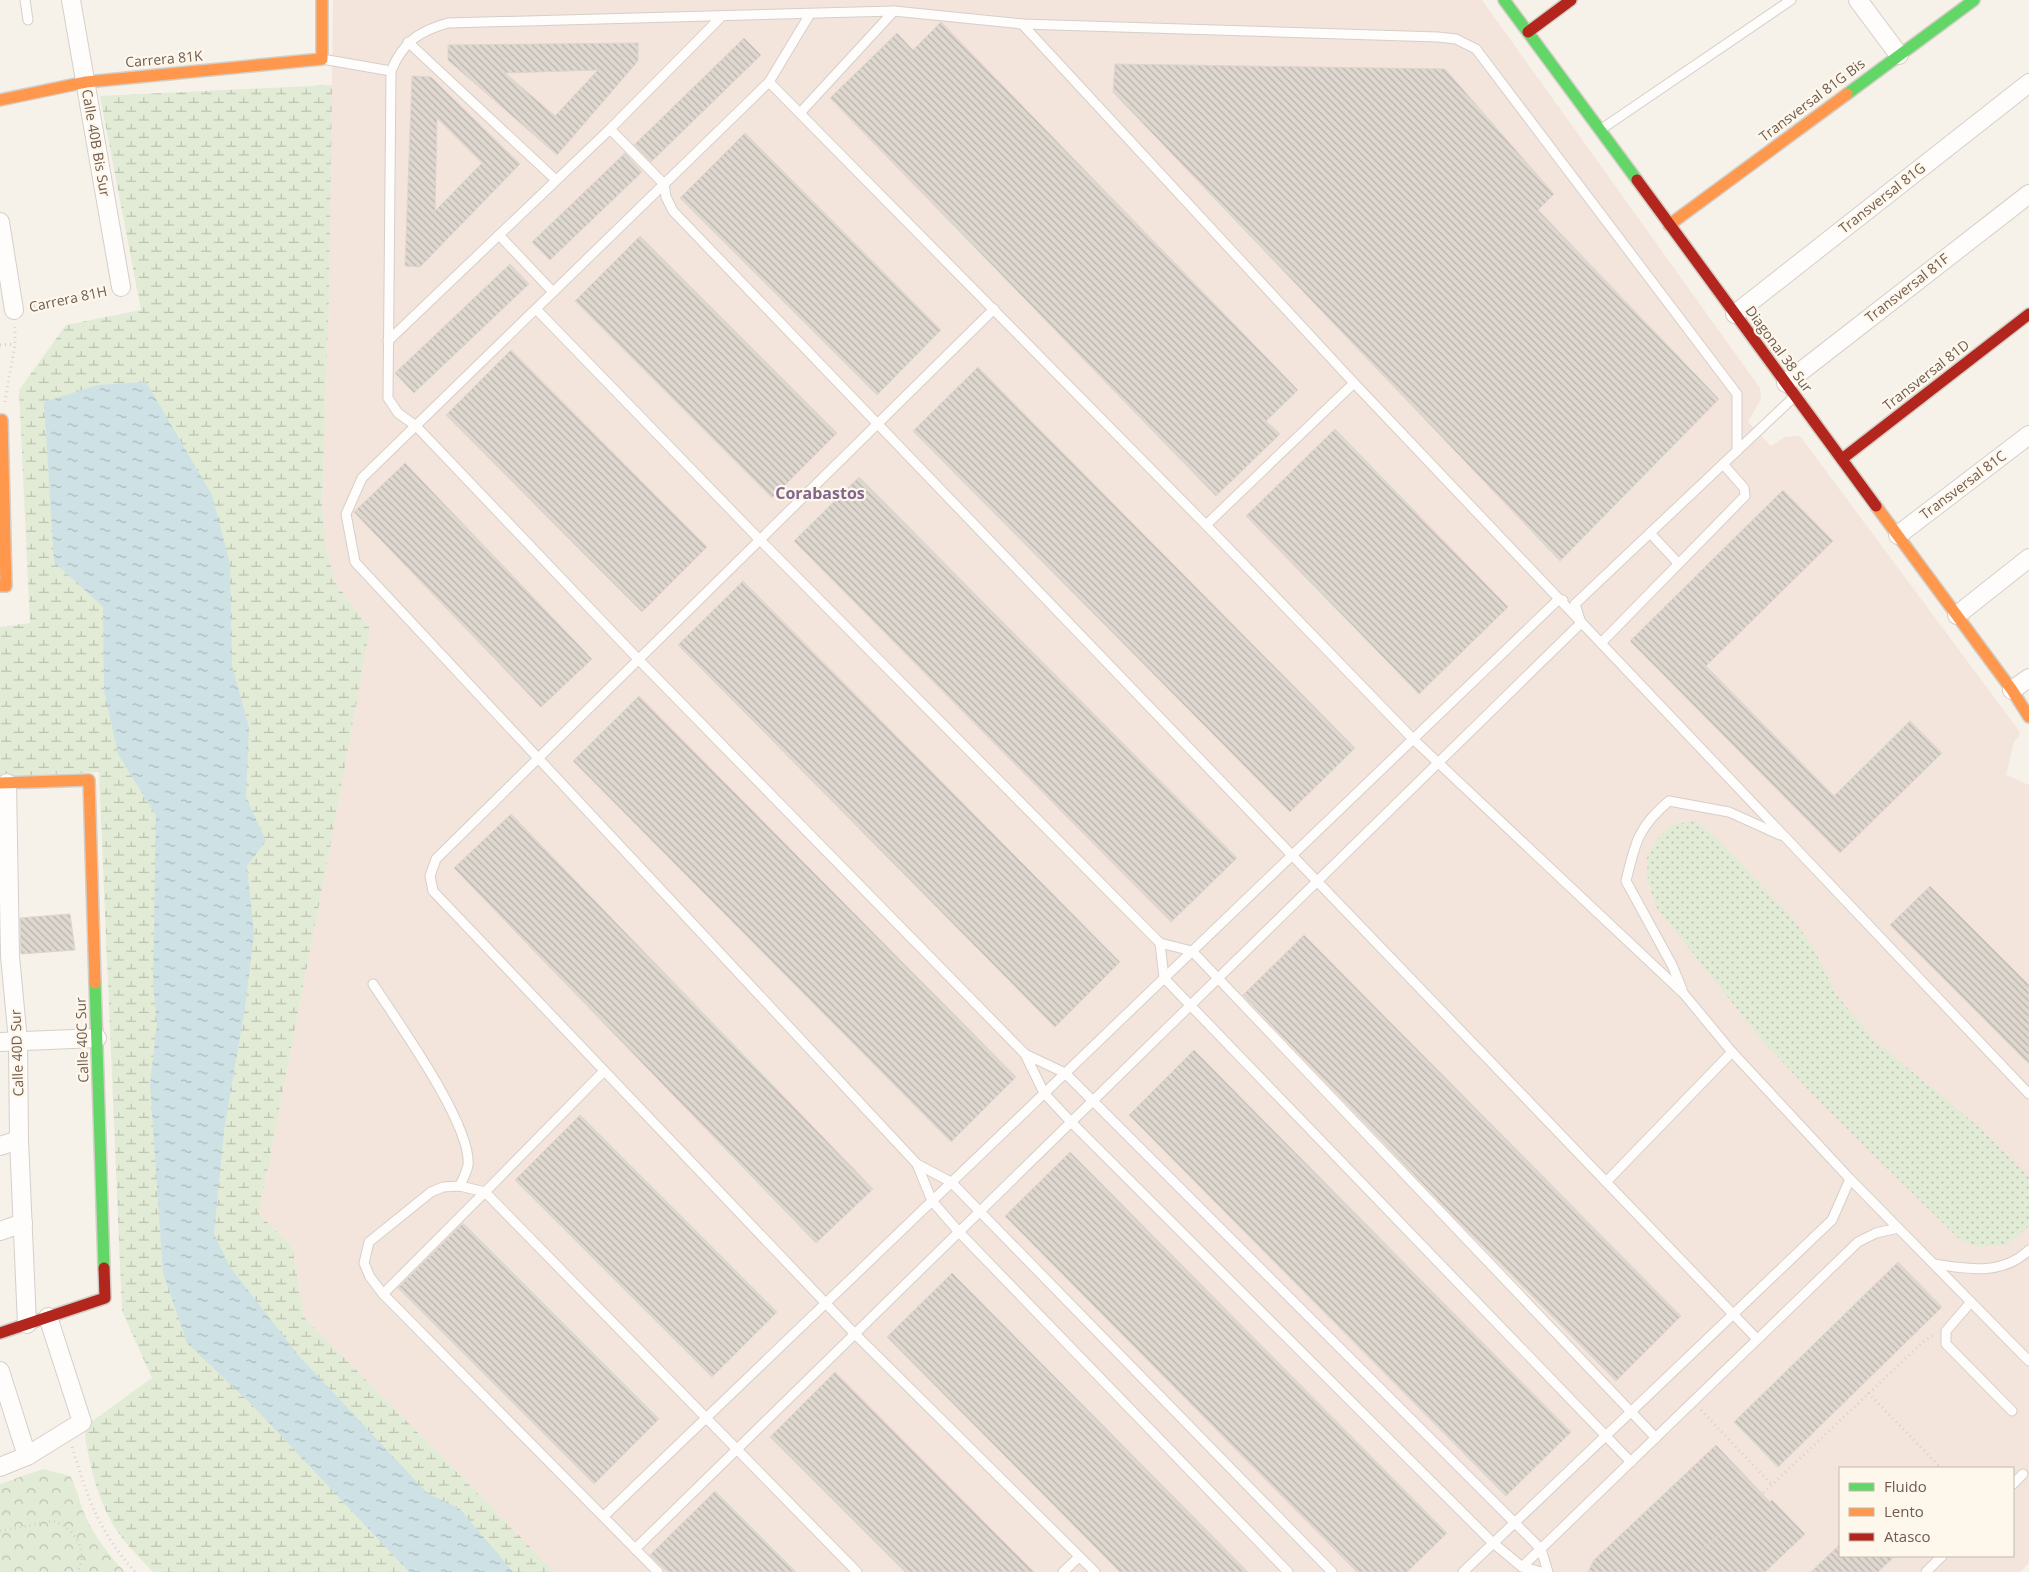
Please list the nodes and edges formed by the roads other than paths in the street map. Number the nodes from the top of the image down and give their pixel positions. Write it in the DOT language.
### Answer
graph roads {
  1 [pos="25,0"];
  2 [pos="71,0"];
  3 [pos="322,0"];
  4 [pos="1504,0"];
  5 [pos="1571,0"];
  6 [pos="1791,0"];
  7 [pos="1858,0"];
  8 [pos="1974,0"];
  9 [pos="894,11"];
  10 [pos="810,14"];
  11 [pos="722,16"];
  12 [pos="28,20"];
  13 [pos="1022,24"];
  14 [pos="1528,32"];
  15 [pos="408,42"];
  16 [pos="1899,55"];
  17 [pos="328,60"];
  18 [pos="391,70"];
  19 [pos="86,82"];
  20 [pos="769,82"];
  21 [pos="2029,83"];
  22 [pos="0,100"];
  23 [pos="800,113"];
  24 [pos="610,129"];
  25 [pos="1600,131"];
  26 [pos="556,180"];
  27 [pos="664,184"];
  28 [pos="2029,194"];
  29 [pos="0,222"];
  30 [pos="1669,225"];
  31 [pos="499,235"];
  32 [pos="121,287"];
  33 [pos="554,292"];
  34 [pos="536,309"];
  35 [pos="14,310"];
  36 [pos="994,310"];
  37 [pos="1735,314"];
  38 [pos="2029,314"];
  39 [pos="388,341"];
  40 [pos="1354,383"];
  41 [pos="1790,389"];
  42 [pos="2,420"];
  43 [pos="878,424"];
  44 [pos="416,426"];
  45 [pos="2029,435"];
  46 [pos="1737,451"];
  47 [pos="1842,459"];
  48 [pos="1723,464"];
  49 [pos="1206,525"];
  50 [pos="1650,533"];
  51 [pos="1898,535"];
  52 [pos="760,540"];
  53 [pos="2029,558"];
  54 [pos="1678,563"];
  55 [pos="3,586"];
  56 [pos="1558,599"];
  57 [pos="1575,604"];
  58 [pos="1957,614"];
  59 [pos="1581,623"];
  60 [pos="1601,643"];
  61 [pos="639,660"];
  62 [pos="2029,678"];
  63 [pos="2012,690"];
  64 [pos="2029,717"];
  65 [pos="1413,739"];
  66 [pos="539,759"];
  67 [pos="1438,762"];
  68 [pos="3,783"];
  69 [pos="1785,837"];
  70 [pos="1293,854"];
  71 [pos="1318,880"];
  72 [pos="1160,943"];
  73 [pos="1192,951"];
  74 [pos="1164,978"];
  75 [pos="1217,979"];
  76 [pos="373,984"];
  77 [pos="1684,994"];
  78 [pos="1190,1006"];
  79 [pos="97,1038"];
  80 [pos="18,1041"];
  81 [pos="0,1042"];
  82 [pos="1732,1052"];
  83 [pos="1025,1054"];
  84 [pos="604,1071"];
  85 [pos="1065,1073"];
  86 [pos="1044,1093"];
  87 [pos="2029,1094"];
  88 [pos="1092,1101"];
  89 [pos="1071,1122"];
  90 [pos="19,1140"];
  91 [pos="0,1146"];
  92 [pos="917,1164"];
  93 [pos="1850,1179"];
  94 [pos="952,1182"];
  95 [pos="1606,1182"];
  96 [pos="460,1186"];
  97 [pos="486,1192"];
  98 [pos="932,1201"];
  99 [pos="980,1212"];
  100 [pos="23,1223"];
  101 [pos="1898,1228"];
  102 [pos="0,1231"];
  103 [pos="959,1232"];
  104 [pos="2029,1250"];
  105 [pos="1933,1264"];
  106 [pos="383,1294"];
  107 [pos="1971,1302"];
  108 [pos="825,1303"];
  109 [pos="1733,1314"];
  110 [pos="48,1317"];
  111 [pos="27,1324"];
  112 [pos="0,1333"];
  113 [pos="854,1334"];
  114 [pos="1757,1339"];
  115 [pos="2029,1361"];
  116 [pos="0,1370"];
  117 [pos="2012,1411"];
  118 [pos="1630,1412"];
  119 [pos="706,1418"];
  120 [pos="1606,1435"];
  121 [pos="1656,1438"];
  122 [pos="737,1449"];
  123 [pos="28,1456"];
  124 [pos="1631,1462"];
  125 [pos="0,1467"];
  126 [pos="2023,1474"];
  127 [pos="2014,1483"];
  128 [pos="604,1516"];
  129 [pos="1514,1522"];
  130 [pos="1492,1542"];
  131 [pos="635,1548"];
  132 [pos="1541,1549"];
  133 [pos="1079,1557"];
  134 [pos="1941,1557"];
  135 [pos="1522,1567"];
  136 [pos="658,1572"];
  137 [pos="857,1572"];
  138 [pos="1063,1572"];
  139 [pos="1094,1572"];
  140 [pos="1288,1572"];
  141 [pos="1332,1572"];
  142 [pos="1463,1572"];
  143 [pos="1542,1572"];
  144 [pos="1548,1572"];
  145 [pos="1926,1572"];
  1 -- 12 [label="lane"];
  2 -- 19 [label="street, Calle 40B Bis Sur"];
  3 -- 17 [label="street"];
  4 -- 14 [label="street, Diagonal 38 Sur"];
  5 -- 14 [label="street"];
  6 -- 25 [label="lane"];
  7 -- 16 [label="street"];
  8 -- 16 [label="street, Transversal 81G Bis"];
  9 -- 10 [label="lane"];
  9 -- 13 [label="lane"];
  9 -- 23 [label="lane"];
  10 -- 11 [label="lane"];
  10 -- 20 [label="lane"];
  11 -- 15 [label="lane"];
  11 -- 24 [label="lane"];
  13 -- 40 [label="lane"];
  13 -- 46 [label="lane"];
  14 -- 25 [label="street, Diagonal 38 Sur"];
  15 -- 18 [label="lane"];
  15 -- 26 [label="lane"];
  16 -- 30 [label="street, Transversal 81G Bis"];
  17 -- 18 [label="lane"];
  17 -- 19 [label="street, Carrera 81K"];
  18 -- 39 [label="lane"];
  19 -- 22 [label="street, Carrera 81K"];
  19 -- 32 [label="street, Calle 40B Bis Sur"];
  20 -- 23 [label="lane"];
  20 -- 27 [label="lane"];
  21 -- 37 [label="street, Transversal 81G"];
  23 -- 36 [label="lane"];
  24 -- 26 [label="lane"];
  24 -- 27 [label="lane"];
  25 -- 30 [label="street, Diagonal 38 Sur"];
  26 -- 31 [label="lane"];
  27 -- 33 [label="lane"];
  27 -- 43 [label="lane"];
  28 -- 41 [label="street, Transversal 81F"];
  29 -- 35 [label="street"];
  30 -- 37 [label="street, Diagonal 38 Sur"];
  31 -- 33 [label="lane"];
  31 -- 39 [label="lane"];
  33 -- 34 [label="lane"];
  34 -- 44 [label="lane"];
  34 -- 52 [label="lane"];
  36 -- 43 [label="lane"];
  36 -- 49 [label="lane"];
  37 -- 41 [label="street, Diagonal 38 Sur"];
  38 -- 47 [label="street, Transversal 81D"];
  39 -- 44 [label="lane"];
  40 -- 49 [label="lane"];
  40 -- 56 [label="lane"];
  41 -- 46 [label="lane"];
  41 -- 47 [label="street, Diagonal 38 Sur"];
  42 -- 55 [label="street"];
  43 -- 52 [label="lane"];
  43 -- 70 [label="lane"];
  44 -- 61 [label="lane"];
  44 -- 66 [label="lane"];
  45 -- 51 [label="street, Transversal 81C"];
  46 -- 48 [label="lane"];
  47 -- 51 [label="street, Diagonal 38 Sur"];
  48 -- 50 [label="lane"];
  48 -- 54 [label="lane"];
  49 -- 65 [label="lane"];
  50 -- 54 [label="lane"];
  50 -- 57 [label="lane"];
  51 -- 58 [label="street, Diagonal 38 Sur"];
  52 -- 61 [label="lane"];
  52 -- 72 [label="lane"];
  53 -- 58 [label="street"];
  54 -- 60 [label="lane"];
  56 -- 57 [label="lane"];
  56 -- 59 [label="lane"];
  56 -- 65 [label="lane"];
  57 -- 59 [label="lane"];
  58 -- 63 [label="street, Diagonal 38 Sur"];
  59 -- 60 [label="lane"];
  59 -- 67 [label="lane"];
  60 -- 69 [label="lane"];
  61 -- 66 [label="lane"];
  61 -- 83 [label="lane"];
  62 -- 63 [label="street"];
  63 -- 64 [label="street, Diagonal 38 Sur"];
  65 -- 67 [label="lane"];
  65 -- 70 [label="lane"];
  66 -- 84 [label="lane"];
  66 -- 92 [label="lane"];
  67 -- 71 [label="lane"];
  67 -- 77 [label="lane"];
  68 -- 79 [label="street, Calle 40C Sur"];
  68 -- 80 [label="street, Calle 40D Sur"];
  69 -- 77 [label="lane"];
  69 -- 87 [label="lane"];
  70 -- 71 [label="lane"];
  70 -- 73 [label="lane"];
  71 -- 75 [label="lane"];
  71 -- 95 [label="lane"];
  72 -- 73 [label="lane"];
  72 -- 74 [label="lane"];
  73 -- 74 [label="lane"];
  73 -- 75 [label="lane"];
  74 -- 78 [label="lane"];
  74 -- 85 [label="lane"];
  75 -- 78 [label="lane"];
  75 -- 118 [label="lane"];
  76 -- 96 [label="lane"];
  77 -- 82 [label="lane"];
  78 -- 88 [label="lane"];
  78 -- 120 [label="lane"];
  79 -- 80 [label="street"];
  79 -- 110 [label="street, Calle 40C Sur"];
  80 -- 81 [label="street"];
  80 -- 90 [label="street, Calle 40D Sur"];
  82 -- 93 [label="lane"];
  82 -- 95 [label="lane"];
  83 -- 85 [label="lane"];
  83 -- 86 [label="lane"];
  84 -- 97 [label="lane"];
  84 -- 108 [label="lane"];
  85 -- 86 [label="lane"];
  85 -- 88 [label="lane"];
  86 -- 89 [label="lane"];
  86 -- 94 [label="lane"];
  88 -- 89 [label="lane"];
  88 -- 129 [label="lane"];
  89 -- 99 [label="lane"];
  89 -- 130 [label="lane"];
  90 -- 91 [label="street"];
  90 -- 100 [label="street, Calle 40D Sur"];
  92 -- 94 [label="lane"];
  92 -- 98 [label="lane"];
  93 -- 101 [label="lane"];
  93 -- 109 [label="lane"];
  94 -- 98 [label="lane"];
  94 -- 99 [label="lane"];
  95 -- 109 [label="lane"];
  96 -- 97 [label="lane"];
  96 -- 106 [label="lane"];
  97 -- 106 [label="lane"];
  97 -- 119 [label="lane"];
  98 -- 103 [label="lane"];
  98 -- 108 [label="lane"];
  99 -- 103 [label="lane"];
  99 -- 141 [label="lane"];
  100 -- 102 [label="street"];
  100 -- 111 [label="street, Calle 40D Sur"];
  101 -- 105 [label="lane"];
  101 -- 114 [label="lane"];
  103 -- 113 [label="lane"];
  103 -- 140 [label="lane"];
  104 -- 105 [label="lane"];
  105 -- 107 [label="lane"];
  106 -- 128 [label="lane"];
  107 -- 115 [label="lane"];
  107 -- 117 [label="lane"];
  108 -- 113 [label="lane"];
  108 -- 119 [label="lane"];
  109 -- 114 [label="lane"];
  109 -- 118 [label="lane"];
  110 -- 111 [label="street"];
  110 -- 123 [label="street"];
  111 -- 112 [label="street"];
  113 -- 122 [label="lane"];
  113 -- 133 [label="lane"];
  114 -- 121 [label="lane"];
  116 -- 123 [label="street"];
  118 -- 120 [label="lane"];
  118 -- 121 [label="lane"];
  119 -- 122 [label="lane"];
  119 -- 128 [label="lane"];
  120 -- 124 [label="lane"];
  120 -- 129 [label="lane"];
  121 -- 124 [label="lane"];
  122 -- 131 [label="lane"];
  122 -- 137 [label="lane"];
  123 -- 125 [label="street"];
  124 -- 132 [label="lane"];
  126 -- 127 [label="lane"];
  128 -- 131 [label="lane"];
  129 -- 130 [label="lane"];
  129 -- 132 [label="lane"];
  130 -- 135 [label="lane"];
  130 -- 142 [label="lane"];
  131 -- 136 [label="lane"];
  132 -- 135 [label="lane"];
  132 -- 144 [label="lane"];
  133 -- 138 [label="lane"];
  133 -- 139 [label="lane"];
  134 -- 145 [label="lane"];
  135 -- 143 [label="lane"];
}
